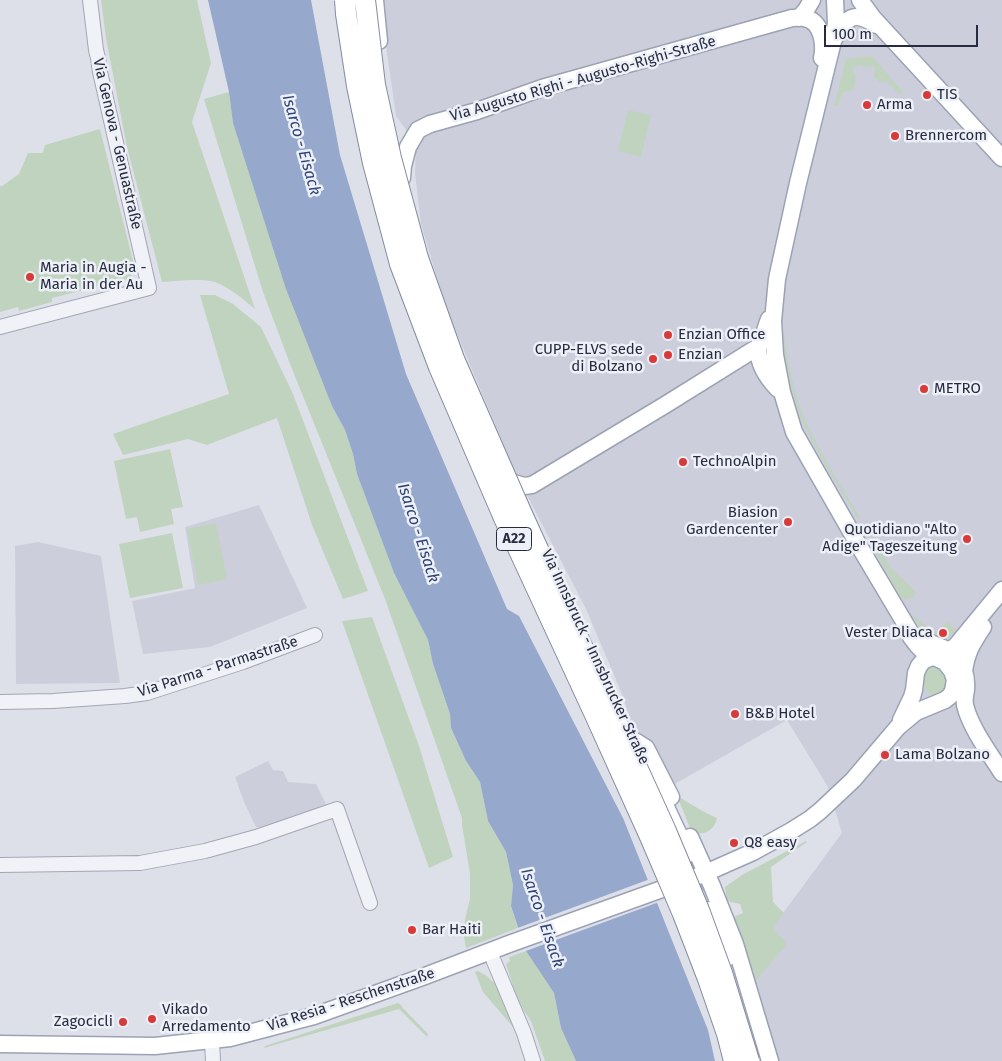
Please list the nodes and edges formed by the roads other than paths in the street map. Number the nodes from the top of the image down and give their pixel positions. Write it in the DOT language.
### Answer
graph roads {
  1 [pos="90,0"];
  2 [pos="346,0"];
  3 [pos="365,0"];
  4 [pos="375,0"];
  5 [pos="812,0"];
  6 [pos="835,0"];
  7 [pos="860,0"];
  8 [pos="799,18"];
  9 [pos="884,30"];
  10 [pos="833,41"];
  11 [pos="819,99"];
  12 [pos="1002,158"];
  13 [pos="402,178"];
  14 [pos="774,306"];
  15 [pos="0,327"];
  16 [pos="758,347"];
  17 [pos="782,392"];
  18 [pos="514,483"];
  19 [pos="1002,581"];
  20 [pos="1002,590"];
  21 [pos="1002,599"];
  22 [pos="315,635"];
  23 [pos="939,651"];
  24 [pos="964,671"];
  25 [pos="964,698"];
  26 [pos="0,702"];
  27 [pos="898,727"];
  28 [pos="635,741"];
  29 [pos="1002,773"];
  30 [pos="688,854"];
  31 [pos="0,865"];
  32 [pos="707,872"];
  33 [pos="706,898"];
  34 [pos="370,903"];
  35 [pos="490,952"];
  36 [pos="212,1041"];
  37 [pos="0,1044"];
  38 [pos="213,1061"];
  39 [pos="533,1061"];
  40 [pos="734,1061"];
  41 [pos="749,1061"];
  42 [pos="759,1061"];
  43 [pos="770,1061"];
  1 -- 15 [label="street, Via Genova - Genuastraße"];
  2 -- 40 [label="highway, A22, bridge"];
  3 -- 41 [label="highway, A22, bridge"];
  4 -- 13 [label="main road, Via Innsbruck - Innsbrucker Straße"];
  5 -- 8 [label="main road"];
  6 -- 10 [label="main road"];
  7 -- 9 [label="main road"];
  8 -- 11 [label="main road"];
  8 -- 13 [label="main road, Via Augusto Righi - Augusto-Righi-Straße"];
  9 -- 10 [label="main road"];
  9 -- 12 [label="main road"];
  10 -- 11 [label="main road"];
  11 -- 14 [label="main road"];
  13 -- 18 [label="main road, Via Innsbruck - Innsbrucker Straße"];
  14 -- 16 [label="main road"];
  14 -- 17 [label="main road"];
  16 -- 17 [label="main road"];
  16 -- 18 [label="main road"];
  17 -- 23 [label="main road"];
  18 -- 28 [label="main road, Via Innsbruck - Innsbrucker Straße"];
  19 -- 23 [label="main road"];
  20 -- 23 [label="main road"];
  21 -- 24 [label="main road"];
  22 -- 26 [label="street, Via Parma - Parmastraße"];
  23 -- 24 [label="main road"];
  23 -- 27 [label="main road"];
  23 -- 27 [label="main road"];
  24 -- 25 [label="main road"];
  25 -- 27 [label="main road"];
  25 -- 29 [label="main road"];
  27 -- 32 [label="main road, Via Resia - Reschenstraße"];
  28 -- 30 [label="main road, Via Innsbruck - Innsbrucker Straße"];
  28 -- 32 [label="main road"];
  31 -- 34 [label="street"];
  32 -- 35 [label="main road, Via Resia - Reschenstraße"];
  32 -- 43 [label="main road"];
  33 -- 42 [label="main road"];
  35 -- 36 [label="main road, Via Resia - Reschenstraße"];
  35 -- 39 [label="street"];
  36 -- 37 [label="main road, Via Resia - Reschenstraße"];
  36 -- 38 [label="street"];
}
